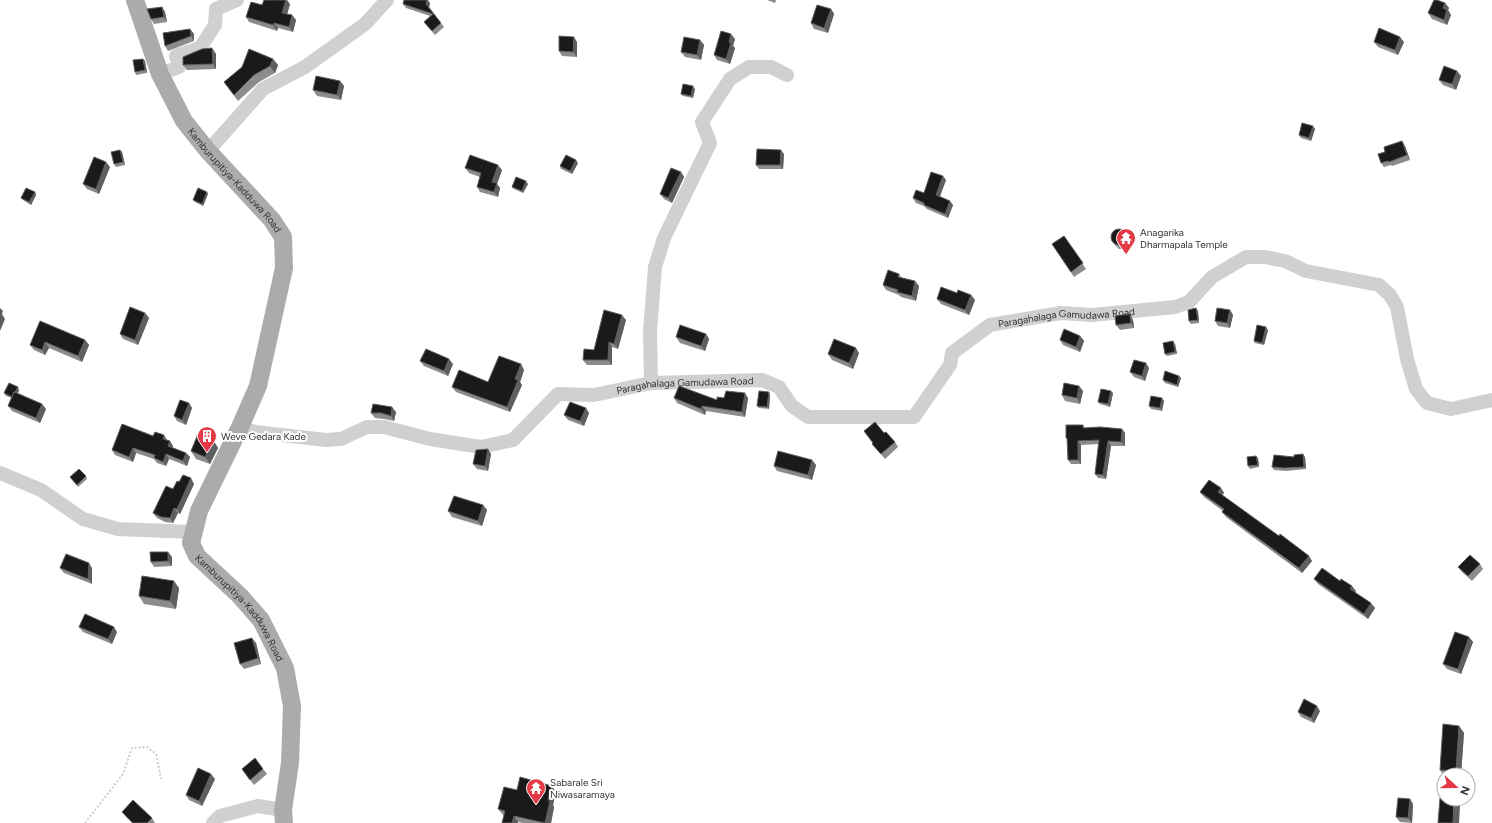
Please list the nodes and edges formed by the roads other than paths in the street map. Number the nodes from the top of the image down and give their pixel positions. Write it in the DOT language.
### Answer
graph roads {
  1 [pos="135,0"];
  2 [pos="237,0"];
  3 [pos="387,0"];
  4 [pos="160,74"];
  5 [pos="787,75"];
  6 [pos="208,151"];
  7 [pos="651,383"];
  8 [pos="1492,400"];
  9 [pos="240,427"];
  10 [pos="0,473"];
  11 [pos="193,532"];
  12 [pos="283,816"];
  13 [pos="213,823"];
  1 -- 4 [label="main road, Kamburupitiya-Kadduwa Road"];
  2 -- 4 [label="street"];
  3 -- 6 [label="street"];
  4 -- 6 [label="main road, Kamburupitiya-Kadduwa Road"];
  5 -- 7 [label="street"];
  6 -- 9 [label="main road, Kamburupitiya-Kadduwa Road"];
  7 -- 8 [label="street, Paragahalaga Gamudawa Road"];
  7 -- 9 [label="street, Paragahalaga Gamudawa Road"];
  9 -- 11 [label="main road, Kamburupitiya-Kadduwa Road"];
  10 -- 11 [label="street"];
  11 -- 12 [label="main road, Kamburupitiya-Kadduwa Road"];
  12 -- 13 [label="street"];
}
